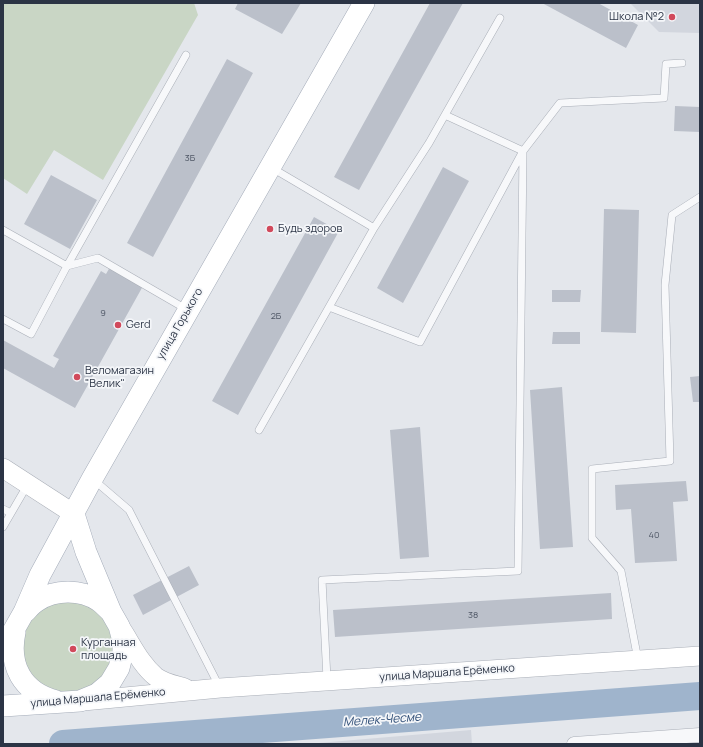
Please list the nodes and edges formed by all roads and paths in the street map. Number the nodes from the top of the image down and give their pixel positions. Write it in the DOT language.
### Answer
graph roads {
  1 [pos="364,3"];
  2 [pos="500,18"];
  3 [pos="186,55"];
  4 [pos="682,63"];
  5 [pos="445,115"];
  6 [pos="523,151"];
  7 [pos="270,167"];
  8 [pos="700,197"];
  9 [pos="374,228"];
  10 [pos="3,230"];
  11 [pos="67,266"];
  12 [pos="329,307"];
  13 [pos="188,310"];
  14 [pos="3,318"];
  15 [pos="259,430"];
  16 [pos="3,468"];
  17 [pos="92,479"];
  18 [pos="28,484"];
  19 [pos="3,509"];
  20 [pos="11,514"];
  21 [pos="74,514"];
  22 [pos="3,527"];
  23 [pos="20,619"];
  24 [pos="115,619"];
  25 [pos="3,649"];
  26 [pos="700,656"];
  27 [pos="638,660"];
  28 [pos="327,682"];
  29 [pos="220,688"];
  30 [pos="194,690"];
  31 [pos="80,701"];
  32 [pos="58,702"];
  33 [pos="3,706"];
  34 [pos="700,734"];
  35 [pos="574,744"];
  1 -- 7 [label="main road, улица Горького"];
  2 -- 5 [label="lane"];
  3 -- 11 [label="lane"];
  4 -- 6 [label="lane"];
  5 -- 6 [label="lane"];
  5 -- 9 [label="lane"];
  6 -- 12 [label="lane"];
  6 -- 28 [label="lane"];
  7 -- 9 [label="lane"];
  7 -- 13 [label="main road, улица Горького"];
  8 -- 27 [label="lane"];
  9 -- 12 [label="lane"];
  10 -- 11 [label="lane"];
  11 -- 13 [label="lane"];
  11 -- 14 [label="lane"];
  12 -- 15 [label="lane"];
  13 -- 17 [label="main road, улица Горького"];
  16 -- 18 [label="main road"];
  17 -- 21 [label="main road, улица Горького"];
  17 -- 29 [label="lane"];
  18 -- 20 [label="lane"];
  18 -- 21 [label="main road"];
  19 -- 20 [label="lane"];
  20 -- 22 [label="lane"];
  21 -- 23 [label="main road, улица Горького"];
  21 -- 24 [label="main road, улица Маршала Ерёменко"];
  23 -- 24 [label="main road"];
  23 -- 25 [label="main road, улица Горького"];
  23 -- 32 [label="main road"];
  24 -- 30 [label="main road, улица Маршала Ерёменко"];
  24 -- 31 [label="main road"];
  26 -- 27 [label="main road, улица Маршала Ерёменко"];
  27 -- 28 [label="main road, улица Маршала Ерёменко"];
  28 -- 29 [label="main road, улица Маршала Ерёменко"];
  29 -- 30 [label="main road, улица Маршала Ерёменко"];
  30 -- 31 [label="main road, улица Маршала Ерёменко"];
  31 -- 32 [label="main road, улица Маршала Ерёменко"];
  32 -- 33 [label="main road, улица Маршала Ерёменко"];
  34 -- 35 [label="street"];
}
